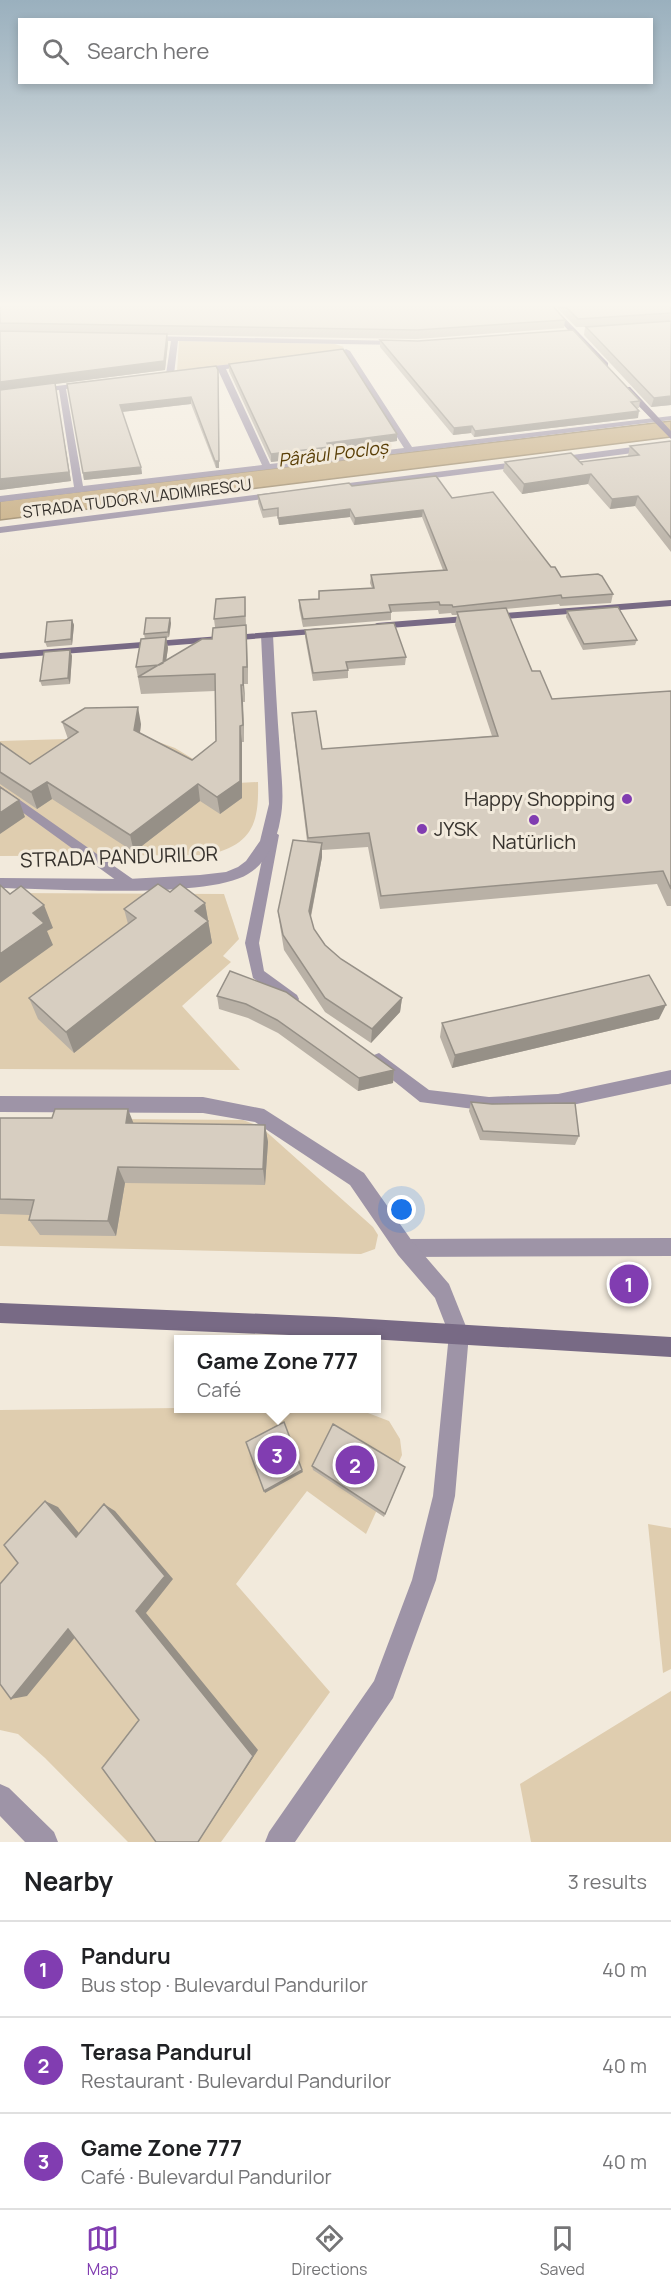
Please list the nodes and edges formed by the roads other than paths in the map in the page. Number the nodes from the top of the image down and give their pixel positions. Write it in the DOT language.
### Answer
graph roads {
  1 [pos="24,392"];
  2 [pos="63,392"];
  3 [pos="233,392"];
  4 [pos="372,392"];
  5 [pos="630,392"];
  6 [pos="0,395"];
  7 [pos="671,418"];
  8 [pos="656,420"];
  9 [pos="671,436"];
  10 [pos="671,445"];
  11 [pos="409,449"];
  12 [pos="541,462"];
  13 [pos="529,464"];
  14 [pos="267,466"];
  15 [pos="78,489"];
  16 [pos="322,490"];
  17 [pos="286,494"];
  18 [pos="0,499"];
  19 [pos="0,530"];
  20 [pos="671,603"];
  21 [pos="369,627"];
  22 [pos="335,630"];
  23 [pos="267,635"];
  24 [pos="0,656"];
  25 [pos="0,790"];
  26 [pos="274,830"];
  27 [pos="0,883"];
  28 [pos="129,883"];
  29 [pos="304,1007"];
  30 [pos="368,1053"];
  31 [pos="671,1077"];
  32 [pos="0,1104"];
  33 [pos="671,1247"];
  34 [pos="405,1248"];
  35 [pos="0,1313"];
  36 [pos="459,1334"];
  37 [pos="671,1347"];
  38 [pos="0,1797"];
  39 [pos="44,1842"];
  40 [pos="279,1842"];
  1 -- 6 [label="street"];
  2 -- 15 [label="street"];
  3 -- 14 [label="street"];
  4 -- 11 [label="street"];
  5 -- 8 [label="street"];
  7 -- 8 [label="street, STRADA TUDOR VLADIMIRESCU"];
  8 -- 9 [label="street"];
  8 -- 11 [label="street, STRADA TUDOR VLADIMIRESCU"];
  10 -- 12 [label="street"];
  11 -- 14 [label="street, STRADA TUDOR VLADIMIRESCU"];
  13 -- 16 [label="street"];
  14 -- 15 [label="street, STRADA TUDOR VLADIMIRESCU"];
  15 -- 18 [label="street, STRADA TUDOR VLADIMIRESCU"];
  17 -- 19 [label="street, STRADA TUDOR VLADIMIRESCU"];
  20 -- 21 [label="street"];
  22 -- 23 [label="street"];
  23 -- 24 [label="street"];
  23 -- 26 [label="street, STRADA PANDURILOR"];
  25 -- 28 [label="lane"];
  26 -- 28 [label="street, STRADA PANDURILOR"];
  26 -- 29 [label="lane"];
  27 -- 28 [label="street, STRADA PANDURILOR"];
  30 -- 31 [label="lane"];
  32 -- 34 [label="street"];
  33 -- 34 [label="lane"];
  34 -- 36 [label="street"];
  35 -- 36 [label="street"];
  36 -- 37 [label="street"];
  36 -- 40 [label="street"];
  38 -- 39 [label="street"];
}
